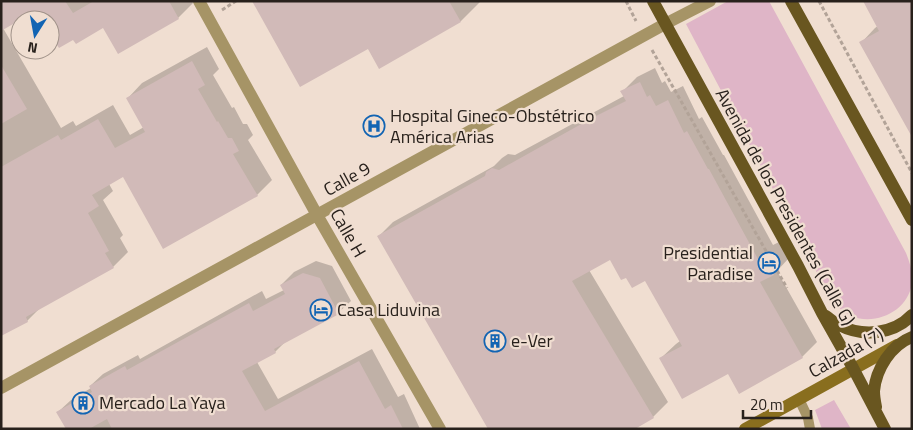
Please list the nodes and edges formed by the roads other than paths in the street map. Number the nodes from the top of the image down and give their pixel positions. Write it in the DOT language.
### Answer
graph roads {
  1 [pos="199,1"];
  2 [pos="653,1"];
  3 [pos="710,1"];
  4 [pos="791,1"];
  5 [pos="665,24"];
  6 [pos="317,215"];
  7 [pos="912,220"];
  8 [pos="822,313"];
  9 [pos="912,316"];
  10 [pos="910,338"];
  11 [pos="853,368"];
  12 [pos="1,388"];
  13 [pos="799,399"];
  14 [pos="876,412"];
  15 [pos="440,429"];
  16 [pos="745,429"];
  17 [pos="810,429"];
  18 [pos="885,429"];
  1 -- 6 [label="street, Calle H"];
  2 -- 5 [label="main road, Avenida de los Presidentes (Calle G)"];
  3 -- 5 [label="street, Calle 9"];
  4 -- 7 [label="main road"];
  5 -- 6 [label="street, Calle 9"];
  5 -- 8 [label="main road, Avenida de los Presidentes (Calle G)"];
  6 -- 12 [label="street, Calle 9"];
  6 -- 15 [label="street, Calle H"];
  8 -- 9 [label="main road"];
  8 -- 11 [label="main road, Avenida de los Presidentes (Calle G)"];
  10 -- 11 [label="main road, Calzada (7)"];
  10 -- 14 [label="main road"];
  11 -- 13 [label="main road, Calzada (7)"];
  11 -- 14 [label="main road, Avenida de los Presidentes (Calle G)"];
  13 -- 16 [label="main road, Calzada (7)"];
  13 -- 17 [label="lane"];
  14 -- 18 [label="main road, Avenida de los Presidentes (Calle G)"];
}
